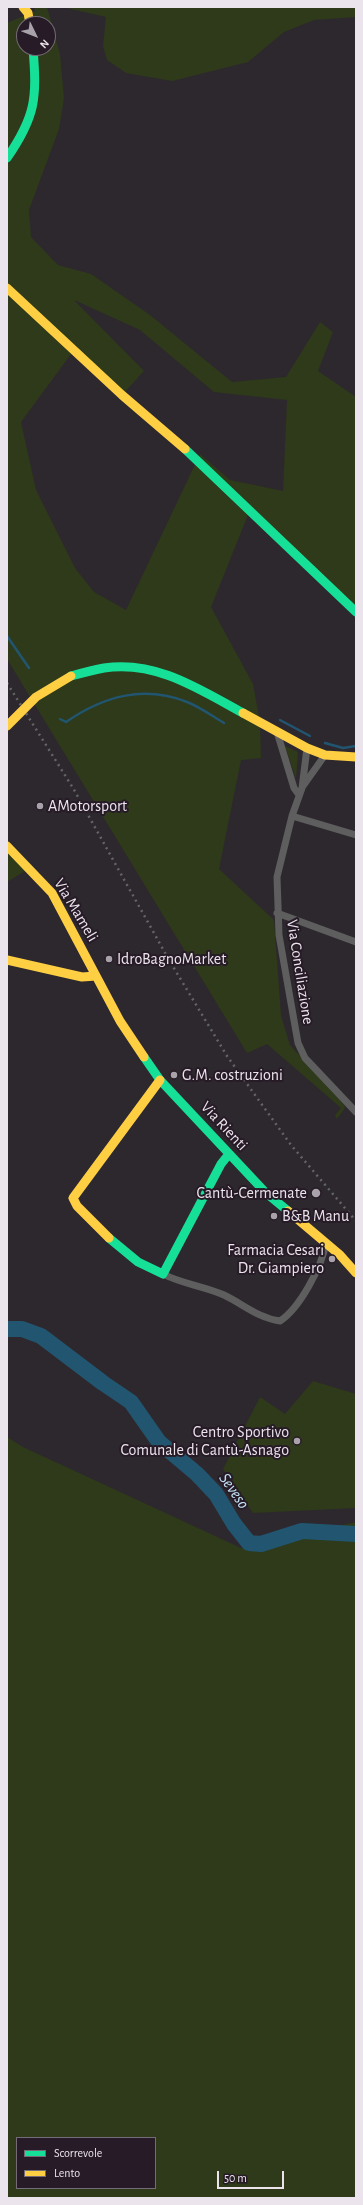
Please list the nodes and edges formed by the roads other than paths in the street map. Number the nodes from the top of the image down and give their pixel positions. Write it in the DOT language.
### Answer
graph roads {
  1 [pos="23,7"];
  2 [pos="29,16"];
  3 [pos="34,56"];
  4 [pos="7,158"];
  5 [pos="7,288"];
  6 [pos="356,612"];
  7 [pos="7,726"];
  8 [pos="277,732"];
  9 [pos="307,748"];
  10 [pos="325,755"];
  11 [pos="356,757"];
  12 [pos="301,791"];
  13 [pos="292,816"];
  14 [pos="356,835"];
  15 [pos="7,846"];
  16 [pos="277,913"];
  17 [pos="356,942"];
  18 [pos="7,960"];
  19 [pos="96,976"];
  20 [pos="160,1080"];
  21 [pos="356,1112"];
  22 [pos="229,1154"];
  23 [pos="326,1243"];
  24 [pos="356,1273"];
  25 [pos="163,1274"];
  1 -- 2 [label="main road"];
  3 -- 4 [label="main road"];
  5 -- 6 [label="main road"];
  7 -- 8 [label="main road, bridge"];
  8 -- 9 [label="main road"];
  8 -- 12 [label="street"];
  9 -- 10 [label="main road"];
  9 -- 12 [label="street"];
  10 -- 11 [label="main road"];
  10 -- 12 [label="street"];
  12 -- 13 [label="street, Via Conciliazione"];
  13 -- 14 [label="street"];
  13 -- 16 [label="street, Via Conciliazione"];
  15 -- 19 [label="main road, Via Mameli"];
  16 -- 17 [label="street"];
  16 -- 21 [label="street, Via Conciliazione"];
  18 -- 19 [label="main road"];
  19 -- 20 [label="main road, Via Rienti"];
  20 -- 22 [label="main road, Via Rienti"];
  20 -- 25 [label="main road"];
  22 -- 23 [label="main road, Via Rienti"];
  22 -- 25 [label="main road"];
  23 -- 24 [label="main road, Via Rienti"];
  23 -- 25 [label="street"];
}
